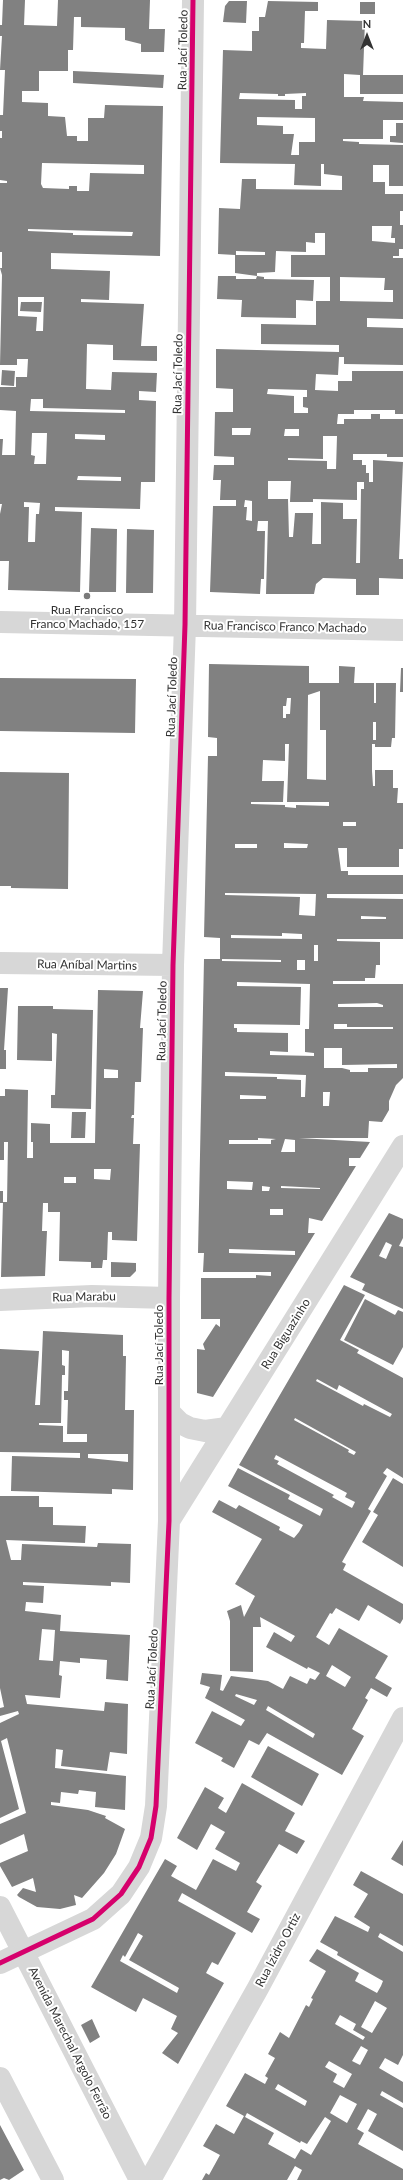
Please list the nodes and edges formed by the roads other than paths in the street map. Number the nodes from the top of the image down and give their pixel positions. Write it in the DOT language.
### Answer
graph roads {
  1 [pos="193,0"];
  2 [pos="0,622"];
  3 [pos="185,626"];
  4 [pos="403,630"];
  5 [pos="0,963"];
  6 [pos="173,965"];
  7 [pos="403,1146"];
  8 [pos="169,1298"];
  9 [pos="0,1300"];
  10 [pos="169,1412"];
  11 [pos="227,1428"];
  12 [pos="169,1521"];
  13 [pos="403,1718"];
  14 [pos="0,1907"];
  15 [pos="24,1952"];
  16 [pos="0,1963"];
  17 [pos="0,2078"];
  18 [pos="53,2180"];
  19 [pos="140,2180"];
  20 [pos="150,2180"];
  1 -- 3 [label="street, Rua Jací Toledo"];
  2 -- 3 [label="street, Rua Francisco Franco Machado"];
  3 -- 4 [label="street, Rua Francisco Franco Machado"];
  3 -- 6 [label="street, Rua Jací Toledo"];
  5 -- 6 [label="street, Rua Aníbal Martins"];
  6 -- 8 [label="street, Rua Jací Toledo"];
  7 -- 11 [label="street, Rua Biguazinho"];
  8 -- 9 [label="street, Rua Marabu"];
  8 -- 10 [label="street, Rua Jací Toledo"];
  10 -- 11 [label="street"];
  10 -- 12 [label="street, Rua Jací Toledo"];
  11 -- 12 [label="street, Rua Biguazinho"];
  12 -- 15 [label="street, Rua Jací Toledo"];
  13 -- 20 [label="street, Rua Izidro Ortiz"];
  14 -- 15 [label="street, Avenida Marechal Argolo Ferrão"];
  15 -- 16 [label="street, Rua Jací Toledo"];
  15 -- 19 [label="street, Avenida Marechal Argolo Ferrão"];
  17 -- 18 [label="street"];
}
